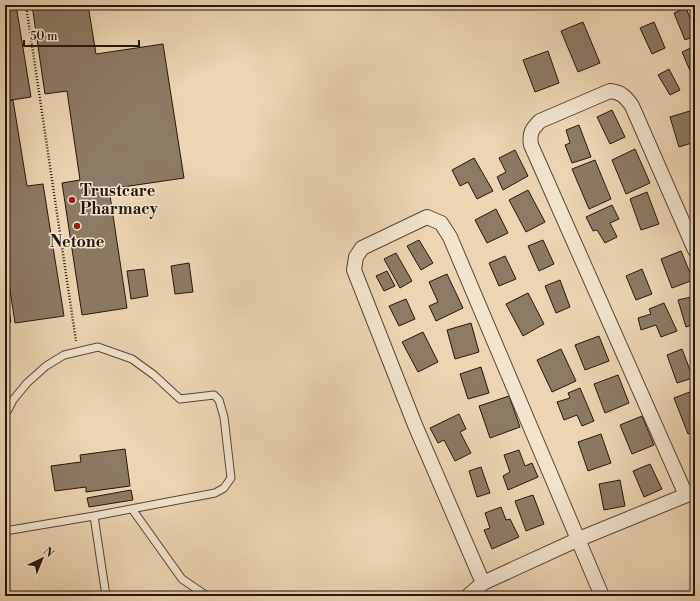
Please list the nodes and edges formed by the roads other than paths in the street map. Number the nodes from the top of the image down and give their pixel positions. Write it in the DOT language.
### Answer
graph roads {
  1 [pos="695,250"];
  2 [pos="8,410"];
  3 [pos="691,493"];
  4 [pos="132,509"];
  5 [pos="94,516"];
  6 [pos="5,531"];
  7 [pos="578,539"];
  8 [pos="483,583"];
  9 [pos="106,596"];
  10 [pos="207,596"];
  11 [pos="468,596"];
  12 [pos="602,596"];
  1 -- 3 [label="street"];
  2 -- 4 [label="lane"];
  3 -- 7 [label="street"];
  4 -- 5 [label="lane"];
  4 -- 10 [label="lane"];
  5 -- 6 [label="lane"];
  5 -- 9 [label="lane"];
  7 -- 8 [label="street"];
  7 -- 8 [label="street"];
  7 -- 12 [label="street"];
  8 -- 11 [label="street"];
}
